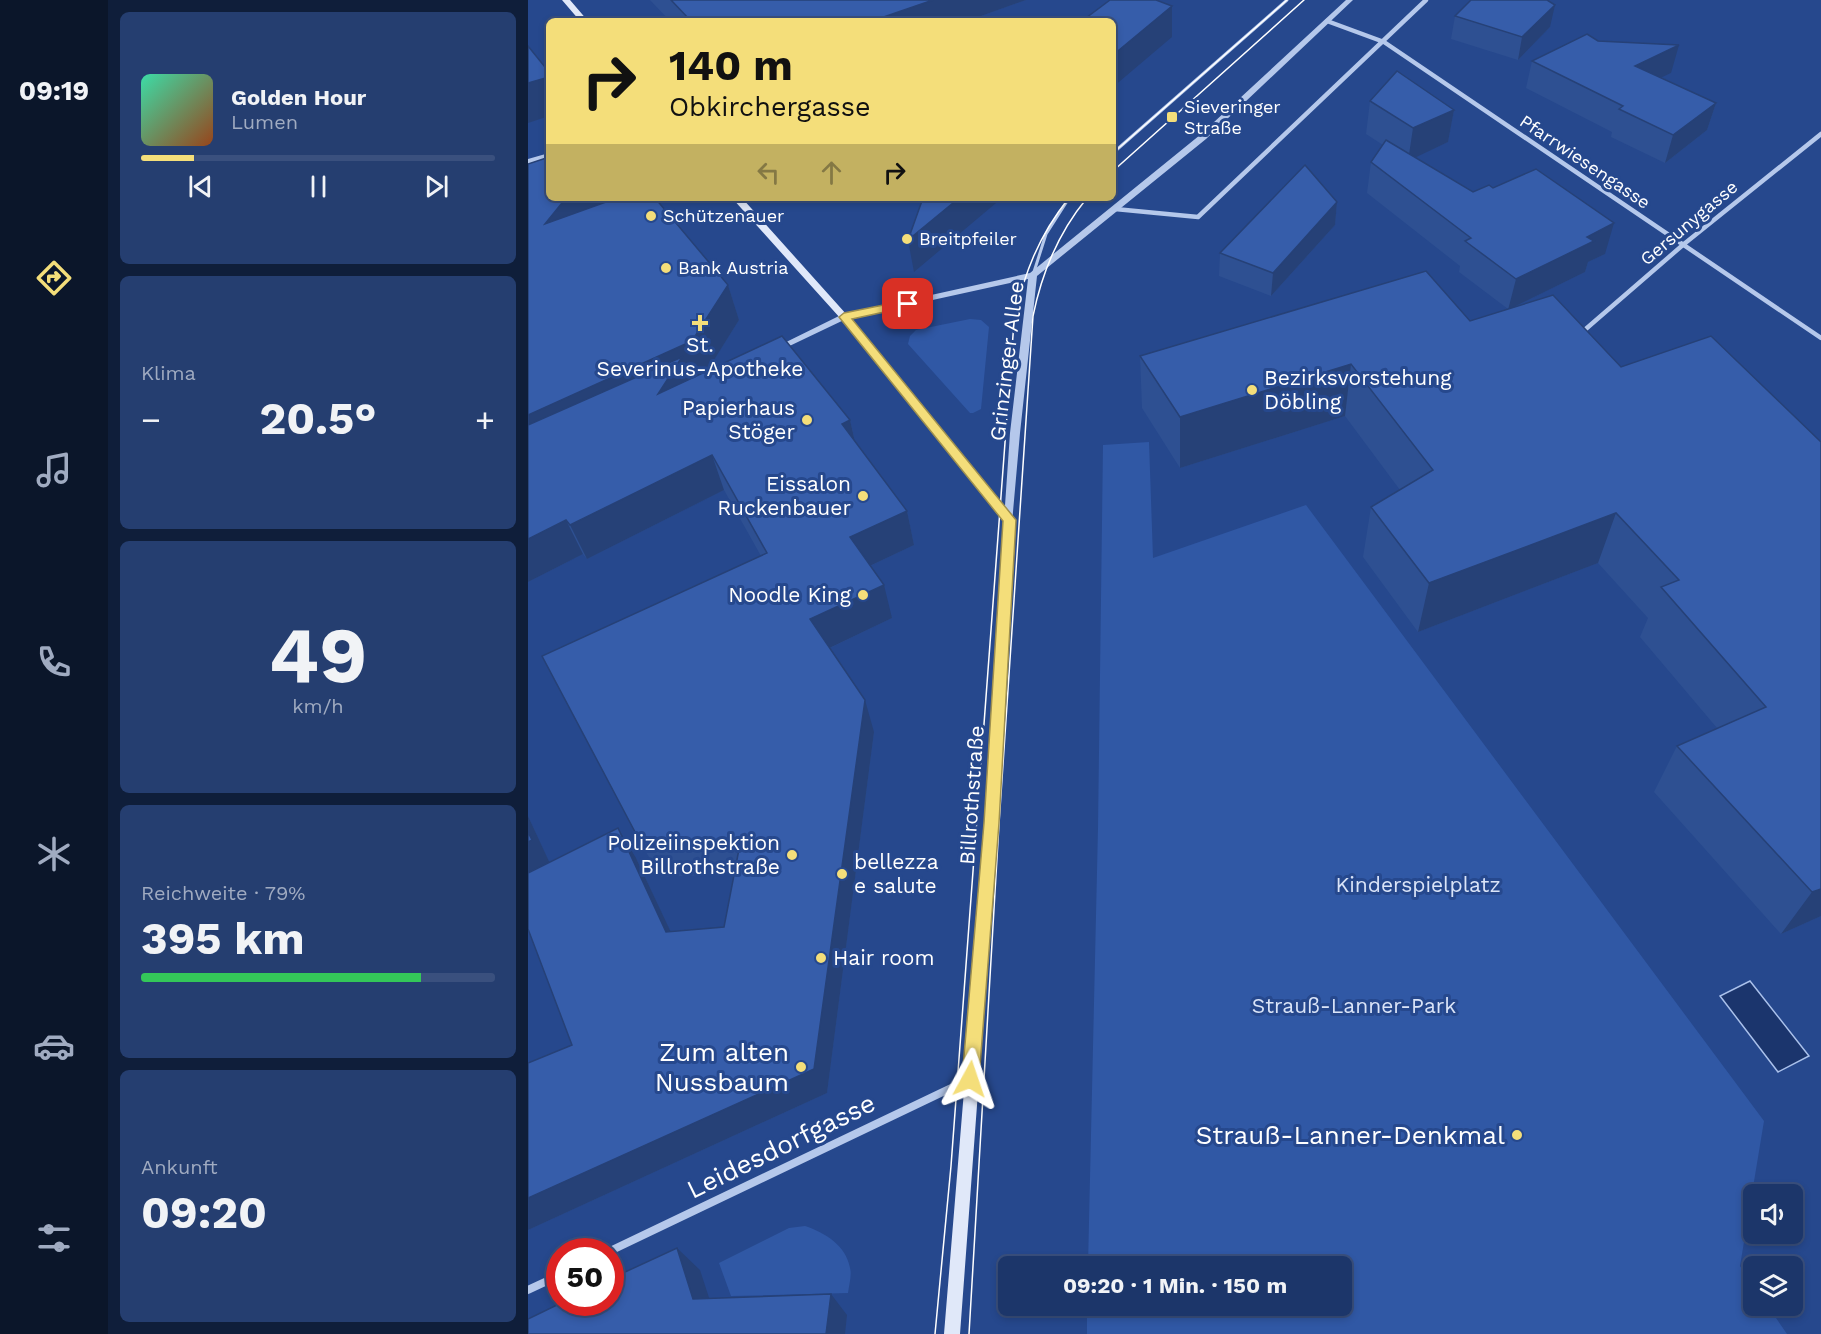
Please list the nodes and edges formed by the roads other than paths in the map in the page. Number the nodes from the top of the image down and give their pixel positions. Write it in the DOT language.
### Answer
graph roads {
  1 [pos="566,0"];
  2 [pos="1287,0"];
  3 [pos="1350,0"];
  4 [pos="1426,0"];
  5 [pos="581,18"];
  6 [pos="1327,21"];
  7 [pos="1384,42"];
  8 [pos="1821,134"];
  9 [pos="1116,150"];
  10 [pos="546,156"];
  11 [pos="528,162"];
  12 [pos="740,201"];
  13 [pos="1067,201"];
  14 [pos="1115,208"];
  15 [pos="1684,244"];
  16 [pos="1033,275"];
  17 [pos="844,317"];
  18 [pos="1577,337"];
  19 [pos="1821,338"];
  20 [pos="766,353"];
  21 [pos="1009,520"];
  22 [pos="970,1079"];
  23 [pos="624,1244"];
  24 [pos="546,1282"];
  25 [pos="528,1290"];
  26 [pos="952,1334"];
  1 -- 5 [label="main road"];
  2 -- 9 [label="lane"];
  3 -- 6 [label="street, Grinzinger Allee"];
  4 -- 7 [label="street"];
  6 -- 7 [label="street, Pfarrwiesengasse"];
  6 -- 14 [label="street, Grinzinger Allee"];
  7 -- 14 [label="street"];
  7 -- 15 [label="street, Pfarrwiesengasse"];
  8 -- 15 [label="street, Gersunygasse"];
  10 -- 11 [label="street"];
  12 -- 17 [label="main road"];
  13 -- 16 [label="lane"];
  14 -- 16 [label="street, Grinzinger Allee"];
  15 -- 18 [label="street, Gersunygasse"];
  15 -- 19 [label="street, Pfarrwiesengasse"];
  16 -- 17 [label="street"];
  16 -- 21 [label="street, Grinzinger Allee"];
  17 -- 20 [label="street"];
  17 -- 21 [label="main road"];
  21 -- 22 [label="main road, Billrothstraße"];
  22 -- 23 [label="street, Leidesdorfgasse"];
  22 -- 26 [label="main road, Billrothstraße"];
  24 -- 25 [label="street"];
}
